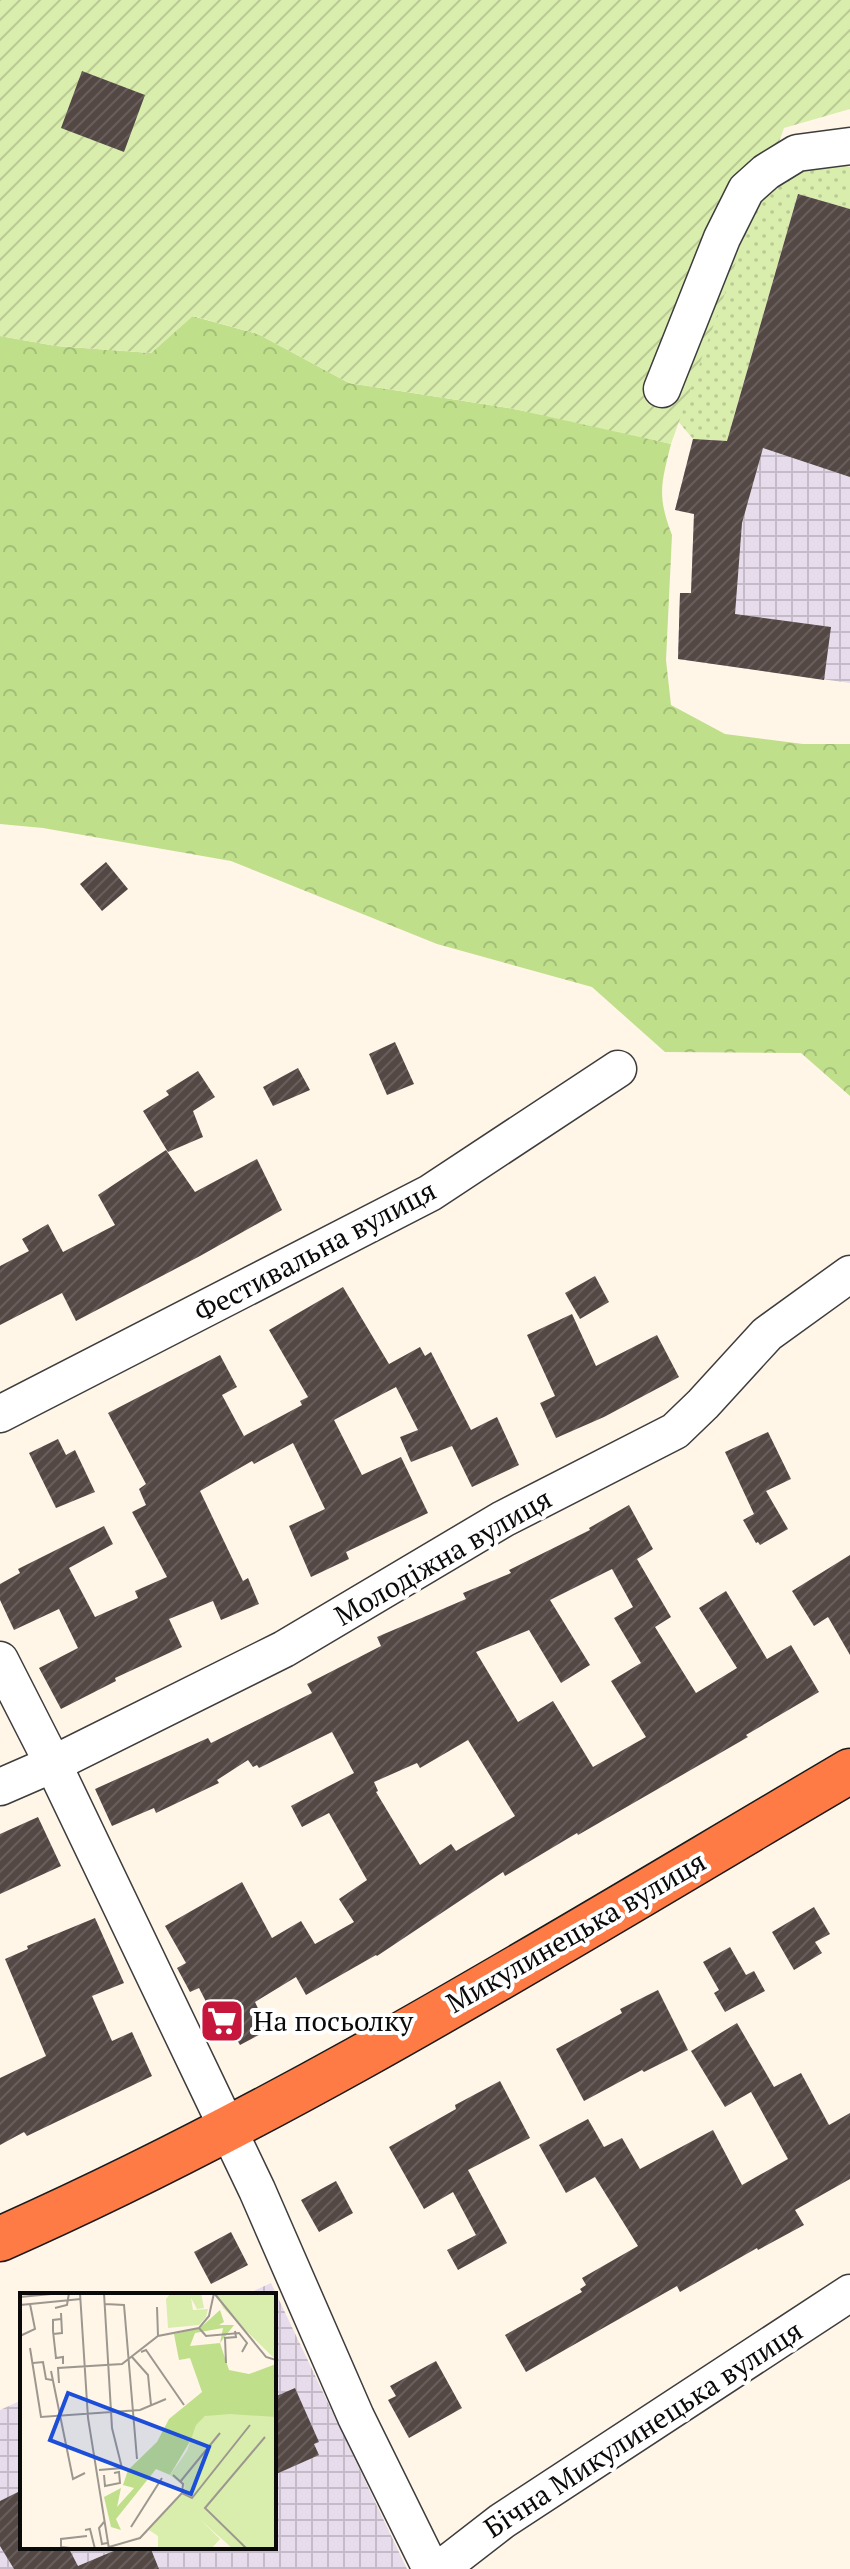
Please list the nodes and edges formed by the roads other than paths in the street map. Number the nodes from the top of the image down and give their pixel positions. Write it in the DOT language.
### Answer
graph roads {
  1 [pos="850,146"];
  2 [pos="662,389"];
  3 [pos="618,1069"];
  4 [pos="850,1274"];
  5 [pos="0,1414"];
  6 [pos="0,1660"];
  7 [pos="53,1764"];
  8 [pos="850,1771"];
  9 [pos="0,1787"];
  10 [pos="226,2128"];
  11 [pos="0,2239"];
  12 [pos="850,2293"];
  13 [pos="431,2569"];
  14 [pos="440,2569"];
  1 -- 2 [label="street"];
  3 -- 5 [label="street, Фестивальна вулиця"];
  4 -- 7 [label="street, Молодіжна вулиця"];
  6 -- 7 [label="street"];
  7 -- 9 [label="street, Молодіжна вулиця"];
  7 -- 10 [label="street"];
  8 -- 10 [label="highway, Микулинецька вулиця"];
  10 -- 11 [label="highway, Микулинецька вулиця"];
  10 -- 13 [label="street"];
  12 -- 14 [label="street, Бічна Микулинецька вулиця"];
}
